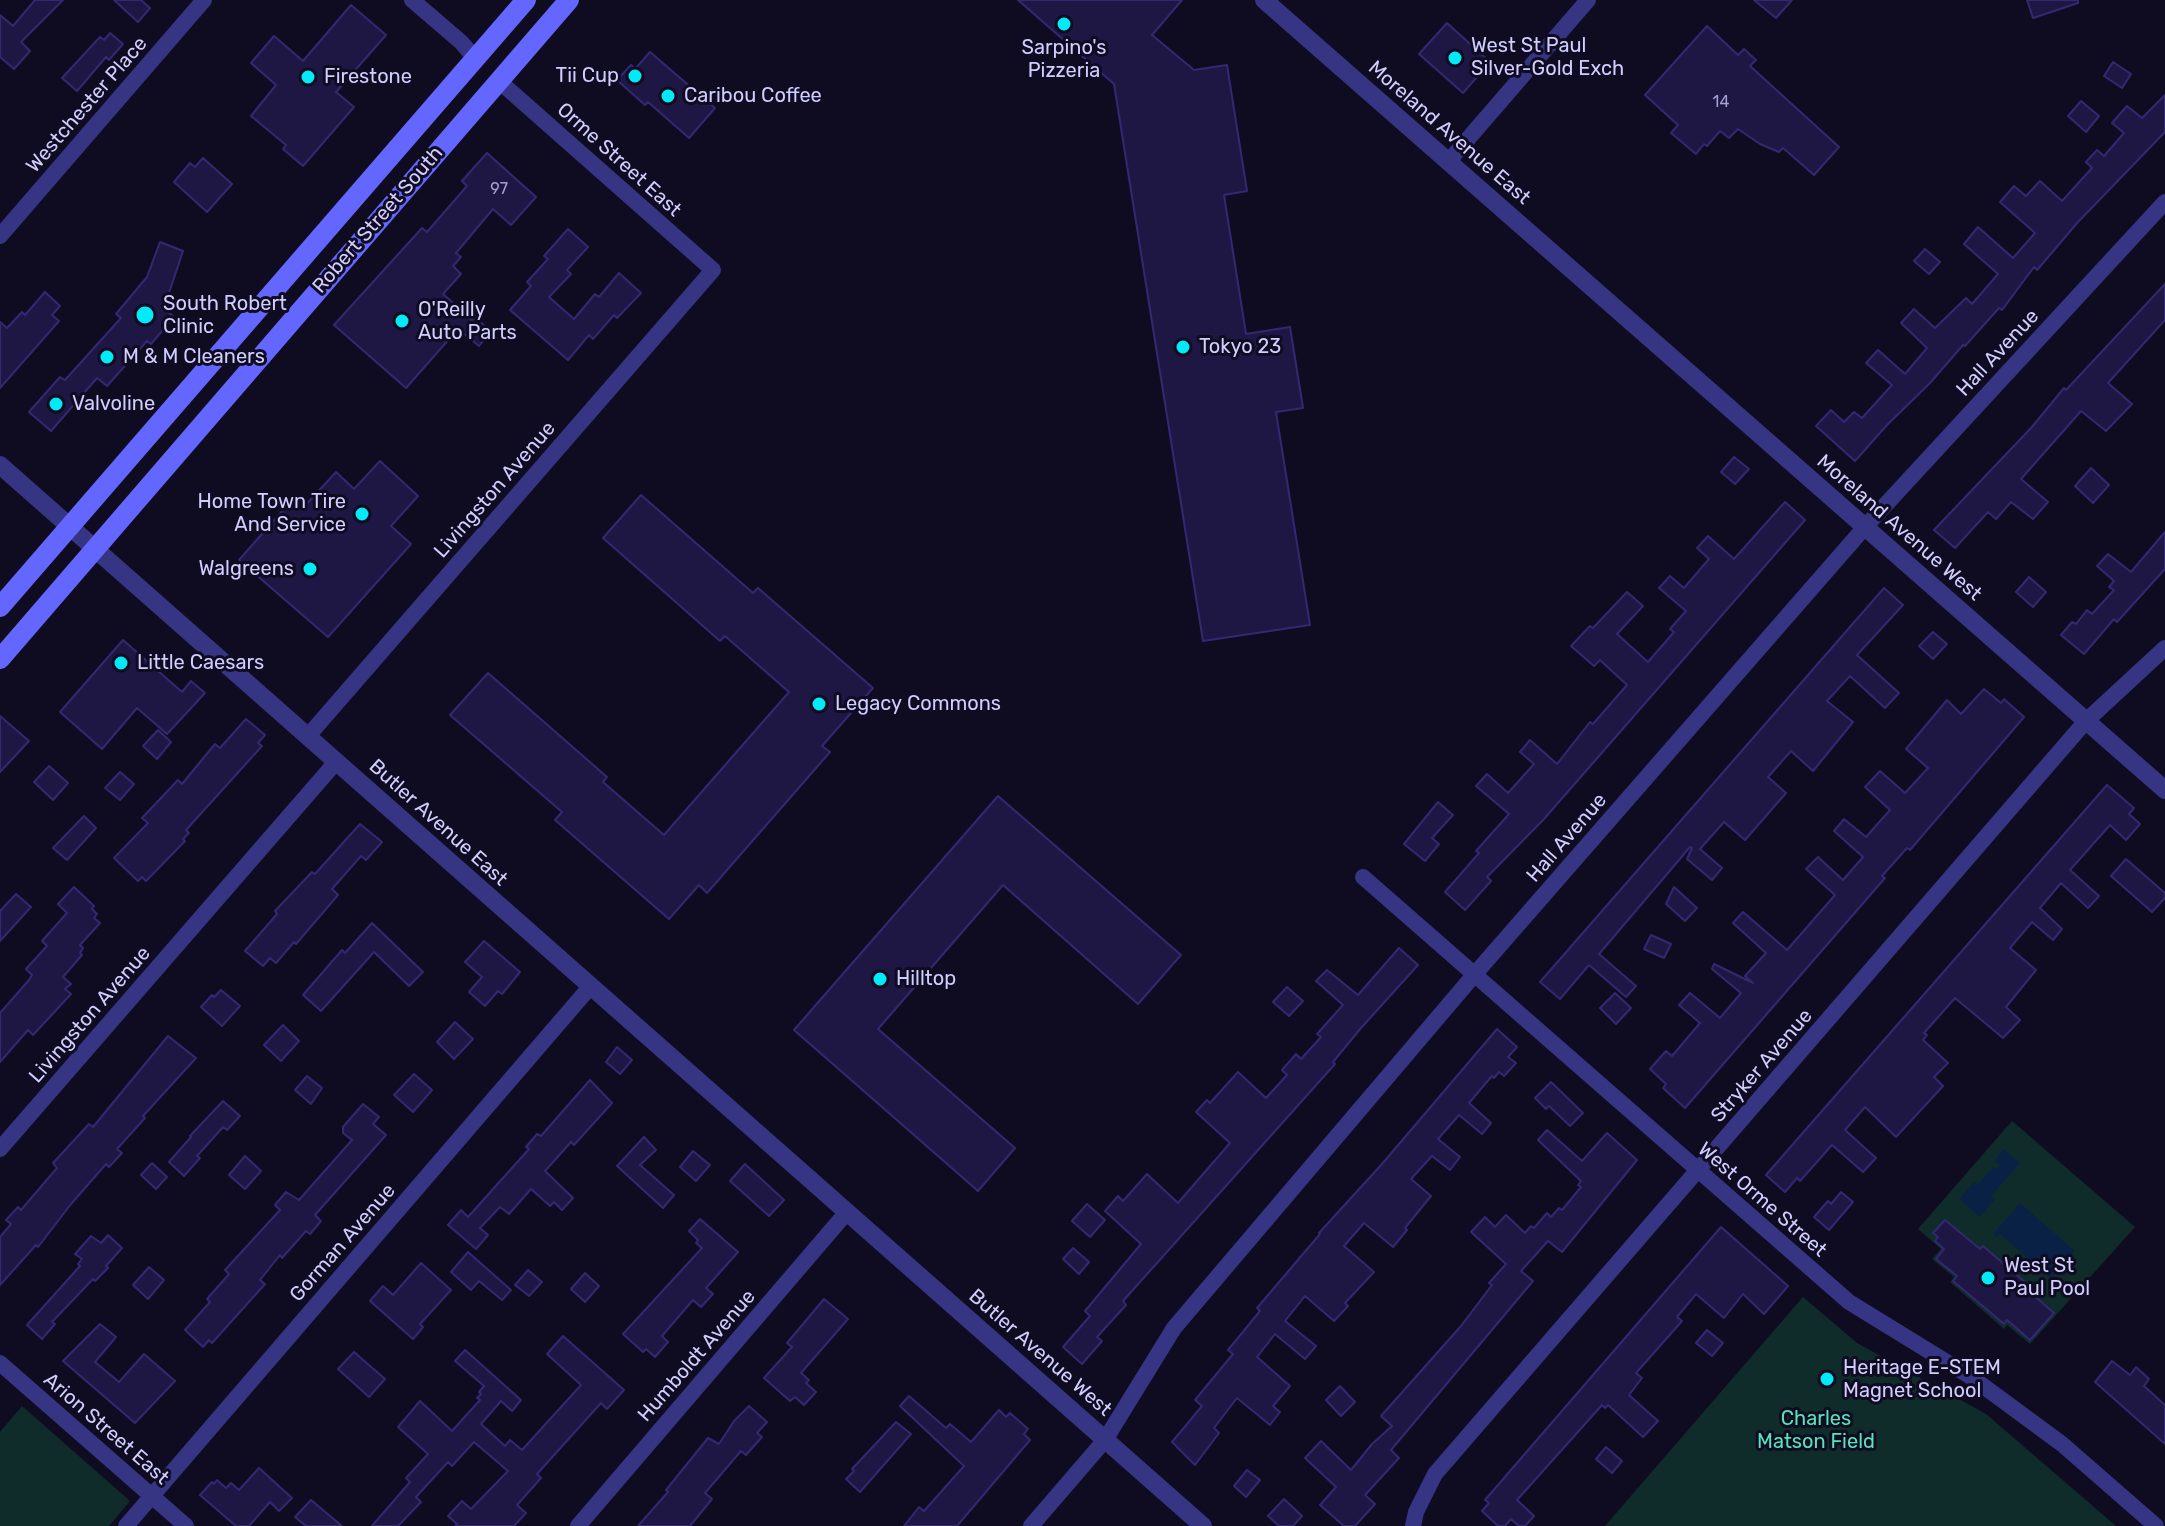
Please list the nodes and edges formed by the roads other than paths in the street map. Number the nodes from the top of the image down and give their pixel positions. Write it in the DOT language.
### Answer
graph roads {
  1 [pos="204,0"];
  2 [pos="412,0"];
  3 [pos="526,0"];
  4 [pos="569,0"];
  5 [pos="1264,0"];
  6 [pos="1588,0"];
  7 [pos="500,29"];
  8 [pos="475,58"];
  9 [pos="499,81"];
  10 [pos="479,103"];
  11 [pos="1448,162"];
  12 [pos="2165,202"];
  13 [pos="0,236"];
  14 [pos="713,270"];
  15 [pos="1604,299"];
  16 [pos="0,465"];
  17 [pos="70,526"];
  18 [pos="1865,527"];
  19 [pos="96,548"];
  20 [pos="0,607"];
  21 [pos="2165,648"];
  22 [pos="0,659"];
  23 [pos="2086,721"];
  24 [pos="308,736"];
  25 [pos="336,762"];
  26 [pos="2165,790"];
  27 [pos="1363,877"];
  28 [pos="1474,975"];
  29 [pos="590,987"];
  30 [pos="0,1149"];
  31 [pos="1698,1171"];
  32 [pos="847,1212"];
  33 [pos="0,1363"];
  34 [pos="1105,1440"];
  35 [pos="152,1496"];
  36 [pos="126,1526"];
  37 [pos="186,1526"];
  38 [pos="578,1526"];
  39 [pos="1031,1526"];
  40 [pos="1203,1526"];
  41 [pos="1413,1526"];
  42 [pos="2156,1526"];
  1 -- 13 [label="street, Westchester Place"];
  2 -- 8 [label="street"];
  3 -- 7 [label="main road, Robert Street South"];
  4 -- 9 [label="main road, Robert Street South"];
  5 -- 11 [label="street, Moreland Avenue East"];
  6 -- 11 [label="street"];
  7 -- 8 [label="main road, Robert Street South"];
  7 -- 9 [label="main road"];
  8 -- 10 [label="main road"];
  8 -- 17 [label="main road, Robert Street South"];
  9 -- 10 [label="main road, Robert Street South"];
  9 -- 14 [label="street, Orme Street East"];
  10 -- 19 [label="main road, Robert Street South"];
  11 -- 15 [label="street, Moreland Avenue East"];
  12 -- 18 [label="street, Hall Avenue"];
  14 -- 24 [label="street, Livingston Avenue"];
  15 -- 18 [label="street, Moreland Avenue West"];
  16 -- 17 [label="street, Butler Avenue East"];
  17 -- 19 [label="street, Butler Avenue East"];
  17 -- 20 [label="main road, Robert Street South"];
  18 -- 23 [label="street, Moreland Avenue West"];
  18 -- 28 [label="street, Hall Avenue"];
  19 -- 22 [label="main road, Robert Street South"];
  19 -- 24 [label="street, Butler Avenue East"];
  21 -- 23 [label="street, Stryker Avenue"];
  23 -- 26 [label="street, Moreland Avenue West"];
  23 -- 31 [label="street, Stryker Avenue"];
  24 -- 25 [label="street, Butler Avenue East"];
  25 -- 29 [label="street, Butler Avenue East"];
  25 -- 30 [label="street, Livingston Avenue"];
  27 -- 28 [label="street, West Orme Street"];
  28 -- 31 [label="street, West Orme Street"];
  28 -- 34 [label="street, Hall Avenue"];
  29 -- 32 [label="street, Butler Avenue East"];
  29 -- 35 [label="street, Gorman Avenue"];
  31 -- 41 [label="street, Stryker Avenue"];
  31 -- 42 [label="street, West Orme Street"];
  32 -- 34 [label="street, Butler Avenue West"];
  32 -- 38 [label="street, Humboldt Avenue"];
  33 -- 35 [label="street, Arion Street East"];
  34 -- 39 [label="street, Hall Avenue"];
  34 -- 40 [label="street, Butler Avenue West"];
  35 -- 36 [label="street, Gorman Avenue"];
  35 -- 37 [label="street, Arion Street East"];
}
